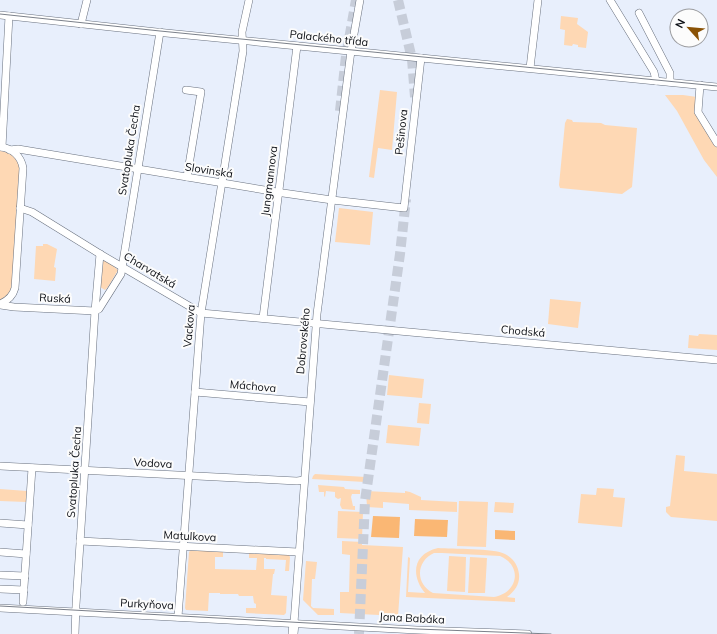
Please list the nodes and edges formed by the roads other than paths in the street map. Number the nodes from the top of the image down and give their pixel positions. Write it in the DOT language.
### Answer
graph roads {
  1 [pos="87,0"];
  2 [pos="249,0"];
  3 [pos="360,0"];
  4 [pos="538,0"];
  5 [pos="610,0"];
  6 [pos="640,13"];
  7 [pos="0,15"];
  8 [pos="9,16"];
  9 [pos="81,24"];
  10 [pos="160,32"];
  11 [pos="243,40"];
  12 [pos="298,46"];
  13 [pos="351,51"];
  14 [pos="421,58"];
  15 [pos="530,68"];
  16 [pos="656,80"];
  17 [pos="670,82"];
  18 [pos="700,85"];
  19 [pos="717,87"];
  20 [pos="186,90"];
  21 [pos="717,143"];
  22 [pos="1,147"];
  23 [pos="10,150"];
  24 [pos="137,169"];
  25 [pos="187,177"];
  26 [pos="221,183"];
  27 [pos="278,192"];
  28 [pos="332,200"];
  29 [pos="20,208"];
  30 [pos="404,208"];
  31 [pos="100,254"];
  32 [pos="122,266"];
  33 [pos="14,292"];
  34 [pos="0,304"];
  35 [pos="14,307"];
  36 [pos="95,311"];
  37 [pos="201,313"];
  38 [pos="262,318"];
  39 [pos="316,323"];
  40 [pos="326,324"];
  41 [pos="717,360"];
  42 [pos="195,392"];
  43 [pos="310,402"];
  44 [pos="0,466"];
  45 [pos="32,468"];
  46 [pos="85,471"];
  47 [pos="188,475"];
  48 [pos="304,480"];
  49 [pos="0,523"];
  50 [pos="28,525"];
  51 [pos="80,542"];
  52 [pos="183,546"];
  53 [pos="0,552"];
  54 [pos="298,552"];
  55 [pos="26,554"];
  56 [pos="0,575"];
  57 [pos="25,576"];
  58 [pos="0,588"];
  59 [pos="24,590"];
  60 [pos="23,602"];
  61 [pos="0,608"];
  62 [pos="76,612"];
  63 [pos="178,617"];
  64 [pos="294,623"];
  65 [pos="495,633"];
  66 [pos="75,634"];
  67 [pos="293,634"];
  68 [pos="528,634"];
  1 -- 9 [label="street"];
  2 -- 11 [label="street, Vackova"];
  3 -- 13 [label="street, Dobrovského"];
  4 -- 15 [label="street"];
  5 -- 16 [label="street"];
  6 -- 17 [label="street"];
  7 -- 8 [label="street, Palackého třída"];
  8 -- 9 [label="street, Palackého třída"];
  8 -- 22 [label="street"];
  9 -- 10 [label="street, Palackého třída"];
  10 -- 11 [label="street, Palackého třída"];
  10 -- 24 [label="street, Svatopluka Čecha"];
  11 -- 12 [label="street, Palackého třída"];
  11 -- 26 [label="street, Vackova"];
  12 -- 13 [label="street, Palackého třída"];
  12 -- 27 [label="street, Jungmannova"];
  13 -- 14 [label="street, Palackého třída"];
  13 -- 28 [label="street, Dobrovského"];
  14 -- 15 [label="street, Palackého třída"];
  14 -- 30 [label="street, Pešinova"];
  15 -- 16 [label="street, Palackého třída"];
  16 -- 17 [label="street, Palackého třída"];
  17 -- 18 [label="street, Palackého třída"];
  18 -- 19 [label="street, Palackého třída"];
  18 -- 21 [label="street"];
  20 -- 25 [label="street"];
  22 -- 23 [label="street"];
  23 -- 24 [label="street, Slovinská"];
  23 -- 29 [label="street"];
  24 -- 25 [label="street, Slovinská"];
  24 -- 32 [label="street, Svatopluka Čecha"];
  25 -- 26 [label="street, Slovinská"];
  26 -- 27 [label="street, Slovinská"];
  26 -- 37 [label="street, Vackova"];
  27 -- 28 [label="street, Slovinská"];
  27 -- 38 [label="street, Jungmannova"];
  28 -- 30 [label="street, Slovinská"];
  28 -- 39 [label="street, Dobrovského"];
  29 -- 31 [label="street, Charvatská"];
  29 -- 33 [label="street"];
  31 -- 32 [label="street, Charvatská"];
  31 -- 36 [label="street, Svatopluka Čecha"];
  32 -- 36 [label="street, Svatopluka Čecha"];
  32 -- 37 [label="street, Charvatská"];
  33 -- 34 [label="street"];
  33 -- 35 [label="street"];
  34 -- 35 [label="street, Ruská"];
  35 -- 36 [label="street, Ruská"];
  36 -- 46 [label="street, Svatopluka Čecha"];
  37 -- 38 [label="street, Charvatská"];
  37 -- 42 [label="street, Vackova"];
  38 -- 39 [label="street, Charvatská"];
  39 -- 40 [label="street, Charvatská"];
  39 -- 43 [label="street, Dobrovského"];
  40 -- 41 [label="street, Chodská"];
  42 -- 43 [label="street, Máchova"];
  42 -- 47 [label="street, Vackova"];
  43 -- 48 [label="street, Dobrovského"];
  44 -- 45 [label="street, Vodova"];
  45 -- 46 [label="street, Vodova"];
  45 -- 50 [label="street"];
  46 -- 47 [label="street, Vodova"];
  46 -- 51 [label="street, Svatopluka Čecha"];
  47 -- 48 [label="street, Vodova"];
  47 -- 52 [label="street, Vackova"];
  48 -- 54 [label="street, Dobrovského"];
  49 -- 50 [label="street"];
  50 -- 55 [label="street"];
  51 -- 52 [label="street, Matulkova"];
  51 -- 62 [label="street, Svatopluka Čecha"];
  52 -- 54 [label="street, Matulkova"];
  52 -- 63 [label="street, Vackova"];
  53 -- 55 [label="street"];
  54 -- 64 [label="street, Dobrovského"];
  55 -- 57 [label="street"];
  56 -- 57 [label="street"];
  57 -- 59 [label="street"];
  58 -- 59 [label="street"];
  59 -- 60 [label="street"];
  61 -- 62 [label="street, Purkyňova"];
  62 -- 63 [label="street, Purkyňova"];
  62 -- 66 [label="street, Svatopluka Čecha"];
  63 -- 64 [label="street, Purkyňova"];
  64 -- 65 [label="street, Jana Babáka"];
  64 -- 67 [label="main road, Dobrovského"];
  65 -- 68 [label="street, Jana Babáka"];
}
